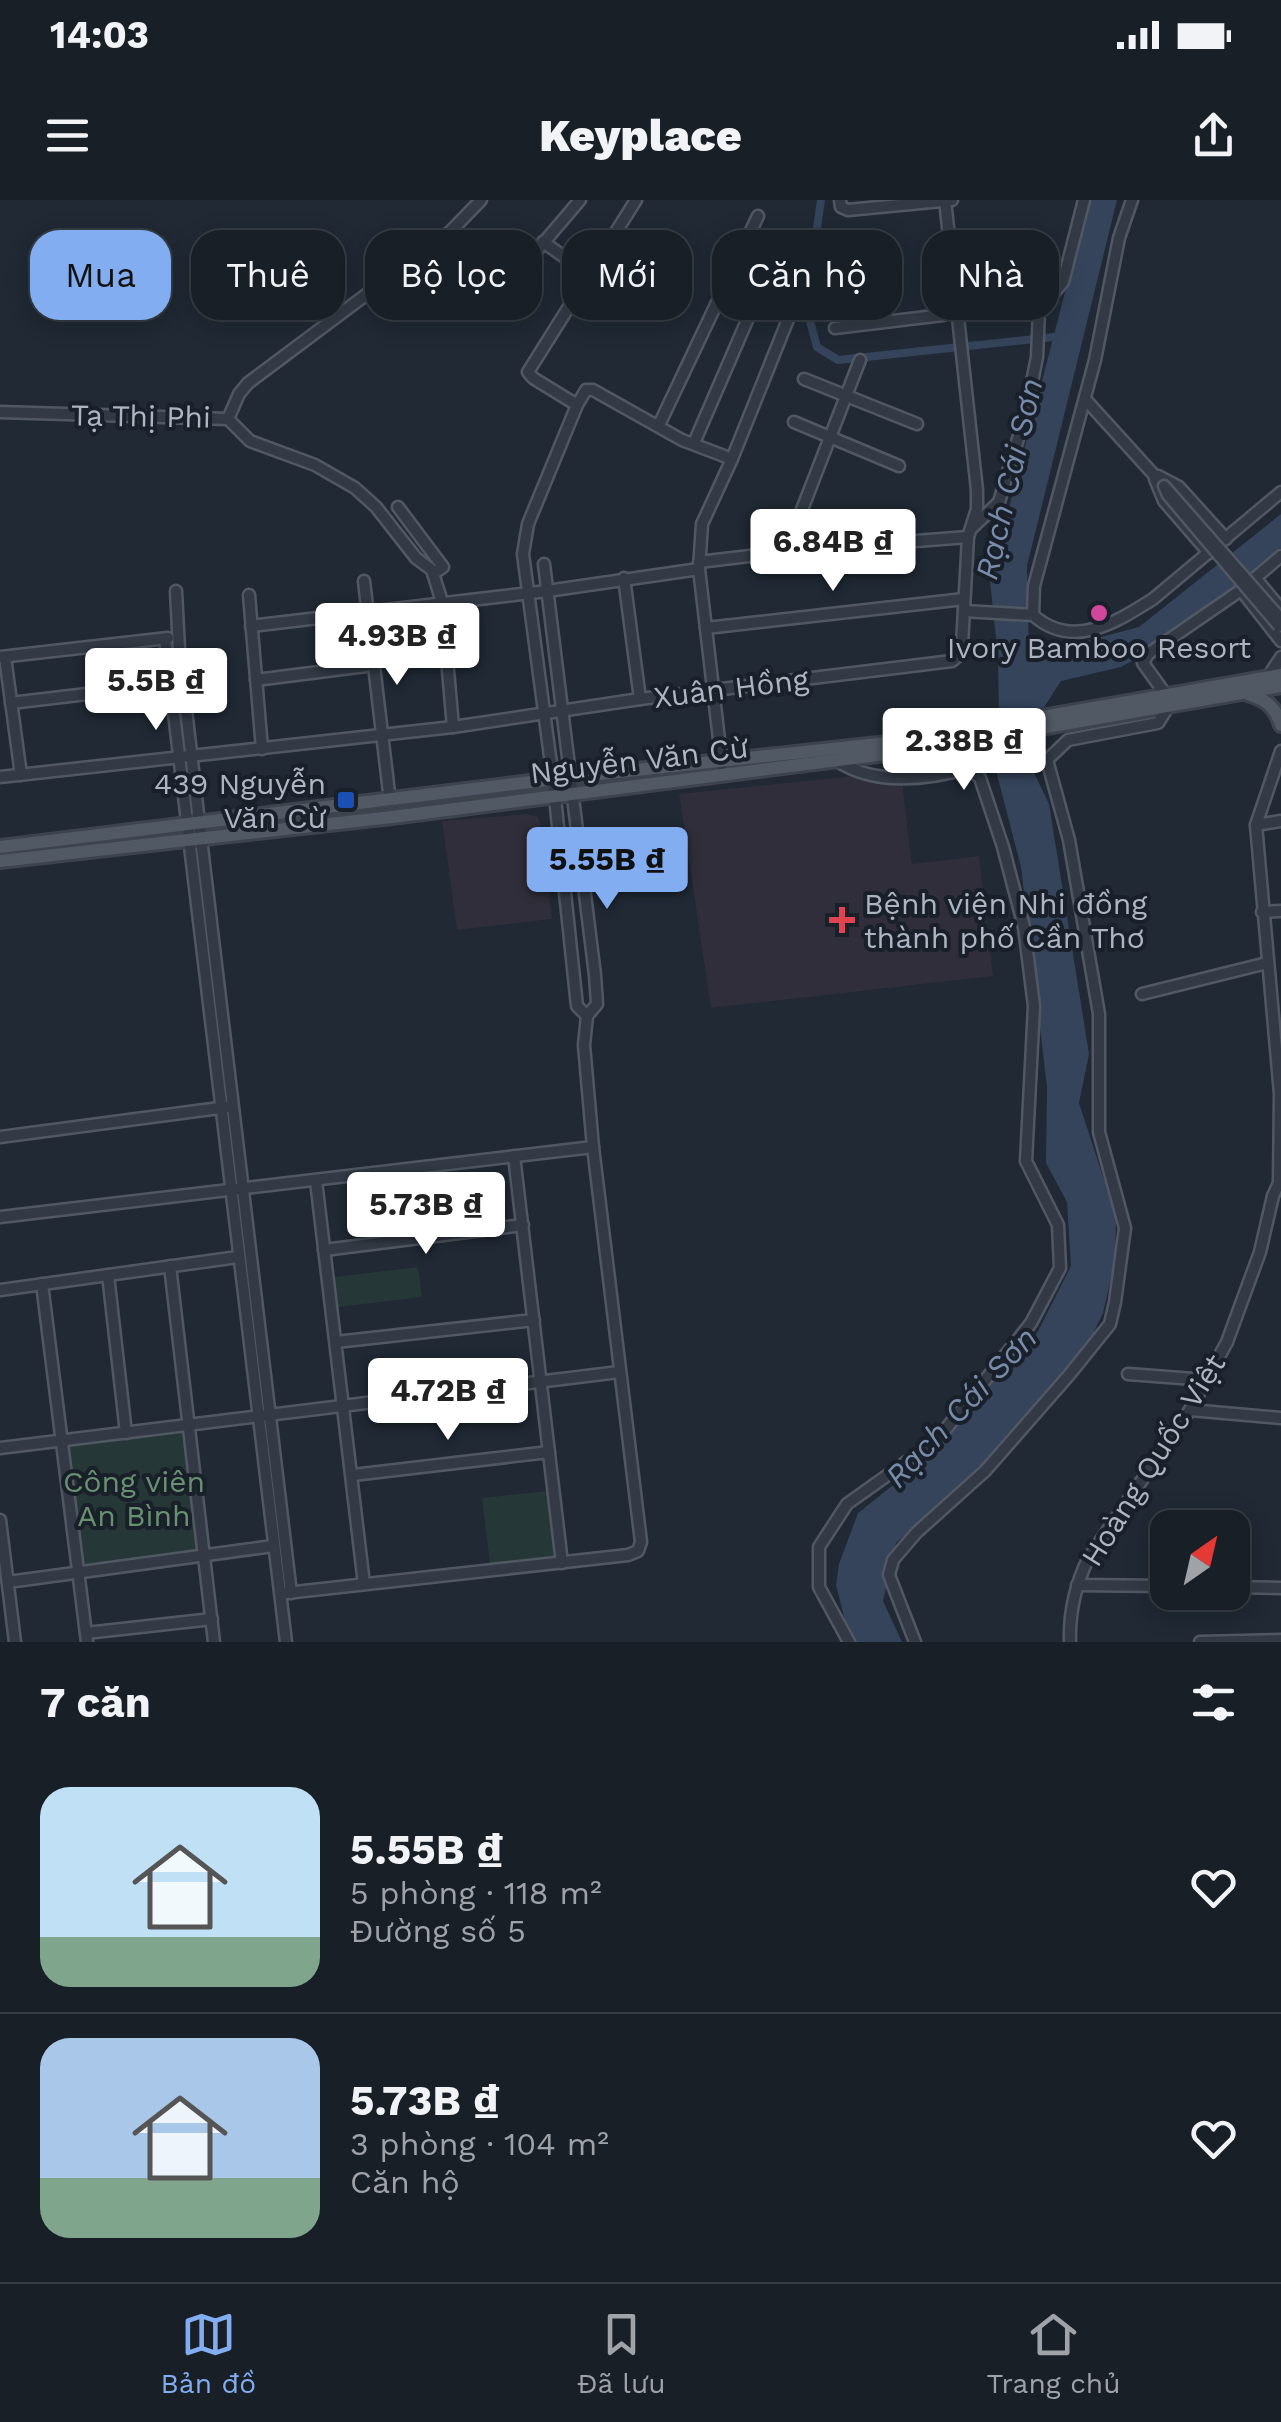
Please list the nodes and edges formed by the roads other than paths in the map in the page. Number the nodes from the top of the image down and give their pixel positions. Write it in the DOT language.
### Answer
graph roads {
  1 [pos="481,200"];
  2 [pos="580,200"];
  3 [pos="636,200"];
  4 [pos="840,200"];
  5 [pos="948,200"];
  6 [pos="1084,200"];
  7 [pos="1132,200"];
  8 [pos="758,216"];
  9 [pos="617,230"];
  10 [pos="950,230"];
  11 [pos="544,242"];
  12 [pos="542,245"];
  13 [pos="562,255"];
  14 [pos="562,317"];
  15 [pos="922,318"];
  16 [pos="747,320"];
  17 [pos="788,320"];
  18 [pos="958,320"];
  19 [pos="835,328"];
  20 [pos="860,360"];
  21 [pos="804,379"];
  22 [pos="846,397"];
  23 [pos="1085,399"];
  24 [pos="576,405"];
  25 [pos="0,412"];
  26 [pos="228,418"];
  27 [pos="794,422"];
  28 [pos="918,424"];
  29 [pos="659,425"];
  30 [pos="830,436"];
  31 [pos="694,442"];
  32 [pos="732,459"];
  33 [pos="900,466"];
  34 [pos="1153,473"];
  35 [pos="1281,492"];
  36 [pos="398,507"];
  37 [pos="970,532"];
  38 [pos="1226,539"];
  39 [pos="798,550"];
  40 [pos="1209,553"];
  41 [pos="1281,556"];
  42 [pos="544,564"];
  43 [pos="699,566"];
  44 [pos="434,573"];
  45 [pos="624,578"];
  46 [pos="1255,578"];
  47 [pos="364,581"];
  48 [pos="1241,590"];
  49 [pos="176,591"];
  50 [pos="526,591"];
  51 [pos="547,591"];
  52 [pos="248,595"];
  53 [pos="964,599"];
  54 [pos="442,602"];
  55 [pos="1281,609"];
  56 [pos="367,611"];
  57 [pos="969,612"];
  58 [pos="1028,615"];
  59 [pos="1280,625"];
  60 [pos="251,626"];
  61 [pos="706,628"];
  62 [pos="178,637"];
  63 [pos="164,639"];
  64 [pos="1281,640"];
  65 [pos="3,657"];
  66 [pos="1281,657"];
  67 [pos="374,666"];
  68 [pos="1275,676"];
  69 [pos="256,680"];
  70 [pos="171,684"];
  71 [pos="1281,686"];
  72 [pos="714,690"];
  73 [pos="1240,693"];
  74 [pos="640,699"];
  75 [pos="1167,701"];
  76 [pos="11,703"];
  77 [pos="561,712"];
  78 [pos="544,714"];
  79 [pos="1281,724"];
  80 [pos="453,727"];
  81 [pos="382,735"];
  82 [pos="907,746"];
  83 [pos="262,749"];
  84 [pos="1281,752"];
  85 [pos="186,758"];
  86 [pos="836,760"];
  87 [pos="723,768"];
  88 [pos="21,775"];
  89 [pos="0,777"];
  90 [pos="571,777"];
  91 [pos="553,779"];
  92 [pos="572,794"];
  93 [pos="553,796"];
  94 [pos="390,801"];
  95 [pos="392,817"];
  96 [pos="1281,821"];
  97 [pos="193,822"];
  98 [pos="1256,826"];
  99 [pos="195,839"];
  100 [pos="0,847"];
  101 [pos="0,862"];
  102 [pos="1281,911"];
  103 [pos="1262,912"];
  104 [pos="1267,963"];
  105 [pos="1276,992"];
  106 [pos="1142,994"];
  107 [pos="587,1016"];
  108 [pos="1278,1036"];
  109 [pos="227,1107"];
  110 [pos="0,1136"];
  111 [pos="593,1147"];
  112 [pos="514,1156"];
  113 [pos="316,1181"];
  114 [pos="1280,1183"];
  115 [pos="244,1190"];
  116 [pos="231,1191"];
  117 [pos="0,1216"];
  118 [pos="522,1225"];
  119 [pos="324,1250"];
  120 [pos="238,1256"];
  121 [pos="170,1266"];
  122 [pos="108,1274"];
  123 [pos="42,1284"];
  124 [pos="0,1290"];
  125 [pos="534,1320"];
  126 [pos="336,1342"];
  127 [pos="619,1372"];
  128 [pos="1128,1374"];
  129 [pos="1208,1380"];
  130 [pos="541,1382"];
  131 [pos="345,1406"];
  132 [pos="1190,1410"];
  133 [pos="265,1416"];
  134 [pos="1281,1418"];
  135 [pos="188,1425"];
  136 [pos="126,1433"];
  137 [pos="62,1441"];
  138 [pos="0,1448"];
  139 [pos="549,1452"];
  140 [pos="352,1475"];
  141 [pos="0,1520"];
  142 [pos="273,1546"];
  143 [pos="204,1555"];
  144 [pos="562,1563"];
  145 [pos="78,1572"];
  146 [pos="8,1582"];
  147 [pos="364,1584"];
  148 [pos="1076,1585"];
  149 [pos="1150,1586"];
  150 [pos="1250,1587"];
  151 [pos="1281,1588"];
  152 [pos="291,1593"];
  153 [pos="278,1594"];
  154 [pos="212,1619"];
  155 [pos="86,1637"];
  156 [pos="1281,1640"];
  157 [pos="15,1642"];
  158 [pos="214,1642"];
  159 [pos="286,1642"];
  160 [pos="848,1642"];
  161 [pos="915,1642"];
  162 [pos="1070,1642"];
  163 [pos="1200,1642"];
  1 -- 26 [label="street"];
  2 -- 11 [label="street"];
  3 -- 9 [label="street"];
  4 -- 5 [label="street"];
  5 -- 10 [label="street"];
  6 -- 37 [label="street"];
  7 -- 23 [label="street"];
  8 -- 29 [label="street"];
  11 -- 12 [label="street"];
  11 -- 13 [label="street"];
  14 -- 24 [label="street"];
  15 -- 19 [label="street"];
  16 -- 31 [label="street"];
  17 -- 32 [label="street"];
  18 -- 37 [label="street"];
  20 -- 22 [label="street"];
  21 -- 22 [label="street"];
  22 -- 28 [label="street"];
  22 -- 30 [label="street"];
  23 -- 34 [label="street"];
  23 -- 58 [label="street"];
  24 -- 29 [label="street"];
  24 -- 50 [label="street"];
  25 -- 26 [label="street, Tạ Thị Phi"];
  26 -- 44 [label="street, Tạ Thị Phi"];
  27 -- 30 [label="street"];
  29 -- 31 [label="street"];
  30 -- 33 [label="street"];
  30 -- 39 [label="street"];
  31 -- 32 [label="street"];
  32 -- 43 [label="street"];
  34 -- 38 [label="street"];
  34 -- 40 [label="street"];
  34 -- 59 [label="street, bridge"];
  35 -- 38 [label="street"];
  36 -- 44 [label="street"];
  37 -- 39 [label="street"];
  37 -- 53 [label="street"];
  38 -- 40 [label="street"];
  39 -- 43 [label="street"];
  40 -- 58 [label="street"];
  41 -- 46 [label="street"];
  42 -- 51 [label="street"];
  43 -- 45 [label="street"];
  43 -- 61 [label="street"];
  44 -- 54 [label="street, Tạ Thị Phi"];
  45 -- 51 [label="street"];
  45 -- 74 [label="street"];
  46 -- 48 [label="street"];
  46 -- 55 [label="street"];
  47 -- 56 [label="street"];
  48 -- 64 [label="street"];
  48 -- 75 [label="street"];
  49 -- 62 [label="street"];
  50 -- 51 [label="street"];
  50 -- 54 [label="street"];
  50 -- 78 [label="street"];
  51 -- 77 [label="street"];
  52 -- 60 [label="street"];
  53 -- 57 [label="street"];
  53 -- 61 [label="street"];
  54 -- 56 [label="street"];
  54 -- 80 [label="street, Tạ Thị Phi"];
  56 -- 60 [label="street"];
  56 -- 67 [label="street"];
  57 -- 58 [label="street"];
  57 -- 72 [label="street, Xuân Hồng"];
  60 -- 69 [label="street"];
  61 -- 72 [label="street"];
  62 -- 63 [label="street"];
  62 -- 85 [label="street"];
  63 -- 65 [label="street"];
  63 -- 70 [label="street"];
  65 -- 76 [label="street"];
  66 -- 68 [label="street"];
  67 -- 69 [label="street"];
  67 -- 81 [label="street"];
  68 -- 75 [label="main road, Nguyễn Văn Cừ"];
  69 -- 83 [label="street"];
  70 -- 76 [label="street"];
  70 -- 85 [label="street"];
  71 -- 73 [label="main road, Nguyễn Văn Cừ"];
  72 -- 74 [label="street, Xuân Hồng"];
  72 -- 87 [label="street"];
  73 -- 75 [label="main road, Nguyễn Văn Cừ"];
  73 -- 79 [label="main road"];
  74 -- 77 [label="street, Xuân Hồng"];
  75 -- 82 [label="main road, Nguyễn Văn Cừ"];
  75 -- 161 [label="street"];
  76 -- 88 [label="street"];
  77 -- 78 [label="street, Xuân Hồng"];
  77 -- 90 [label="street"];
  78 -- 80 [label="street, Xuân Hồng"];
  78 -- 91 [label="street"];
  80 -- 81 [label="street, Xuân Hồng"];
  81 -- 83 [label="street, Xuân Hồng"];
  81 -- 94 [label="street"];
  82 -- 86 [label="main road, Nguyễn Văn Cừ"];
  82 -- 87 [label="main road, Nguyễn Văn Cừ"];
  83 -- 85 [label="street, Xuân Hồng"];
  84 -- 98 [label="street, Hoàng Quốc Việt"];
  85 -- 88 [label="street, Xuân Hồng"];
  85 -- 97 [label="street"];
  86 -- 87 [label="main road, Nguyễn Văn Cừ"];
  86 -- 160 [label="street"];
  87 -- 90 [label="main road, Nguyễn Văn Cừ"];
  87 -- 92 [label="main road, Nguyễn Văn Cừ"];
  88 -- 89 [label="street, Xuân Hồng"];
  90 -- 91 [label="main road, Nguyễn Văn Cừ"];
  90 -- 92 [label="street"];
  91 -- 93 [label="street"];
  91 -- 94 [label="main road, Nguyễn Văn Cừ"];
  92 -- 93 [label="main road, Nguyễn Văn Cừ"];
  92 -- 107 [label="street"];
  93 -- 95 [label="main road, Nguyễn Văn Cừ"];
  93 -- 107 [label="street"];
  94 -- 95 [label="main road"];
  94 -- 97 [label="main road, Nguyễn Văn Cừ"];
  95 -- 99 [label="main road, Nguyễn Văn Cừ"];
  96 -- 98 [label="street"];
  97 -- 99 [label="street"];
  97 -- 100 [label="main road, Nguyễn Văn Cừ"];
  98 -- 103 [label="street, Hoàng Quốc Việt"];
  99 -- 101 [label="main road, Nguyễn Văn Cừ"];
  99 -- 109 [label="street"];
  102 -- 103 [label="street"];
  103 -- 104 [label="street, Hoàng Quốc Việt"];
  104 -- 105 [label="street, Hoàng Quốc Việt"];
  104 -- 106 [label="street"];
  105 -- 108 [label="street, Hoàng Quốc Việt"];
  107 -- 111 [label="street"];
  108 -- 114 [label="street, Hoàng Quốc Việt"];
  109 -- 110 [label="street"];
  109 -- 115 [label="street"];
  109 -- 116 [label="street"];
  111 -- 112 [label="street"];
  111 -- 127 [label="street"];
  112 -- 113 [label="street"];
  112 -- 118 [label="street"];
  113 -- 115 [label="street"];
  113 -- 119 [label="street"];
  114 -- 129 [label="street, Hoàng Quốc Việt"];
  115 -- 116 [label="street"];
  115 -- 133 [label="street"];
  116 -- 117 [label="street"];
  116 -- 120 [label="street"];
  118 -- 119 [label="street"];
  118 -- 125 [label="street"];
  119 -- 126 [label="street"];
  120 -- 121 [label="street"];
  120 -- 133 [label="street"];
  121 -- 122 [label="street"];
  121 -- 135 [label="street"];
  122 -- 123 [label="street"];
  122 -- 136 [label="street"];
  123 -- 124 [label="street"];
  123 -- 137 [label="street"];
  125 -- 126 [label="street"];
  125 -- 130 [label="street"];
  126 -- 131 [label="street"];
  127 -- 130 [label="street"];
  127 -- 144 [label="street"];
  128 -- 129 [label="street"];
  129 -- 132 [label="street, Hoàng Quốc Việt"];
  130 -- 131 [label="street"];
  130 -- 139 [label="street"];
  131 -- 133 [label="street"];
  131 -- 140 [label="street"];
  132 -- 134 [label="street"];
  132 -- 148 [label="street, Hoàng Quốc Việt"];
  133 -- 135 [label="street"];
  133 -- 142 [label="street"];
  133 -- 152 [label="street"];
  135 -- 136 [label="street"];
  135 -- 143 [label="street"];
  136 -- 137 [label="street"];
  137 -- 138 [label="street"];
  137 -- 145 [label="street"];
  139 -- 140 [label="street"];
  139 -- 144 [label="street"];
  140 -- 147 [label="street"];
  141 -- 146 [label="street"];
  142 -- 143 [label="street"];
  142 -- 153 [label="street"];
  143 -- 145 [label="street"];
  143 -- 154 [label="street"];
  144 -- 147 [label="street"];
  145 -- 146 [label="street"];
  145 -- 155 [label="street"];
  146 -- 157 [label="street"];
  147 -- 152 [label="street"];
  148 -- 149 [label="street"];
  148 -- 162 [label="street, Hoàng Quốc Việt"];
  150 -- 151 [label="street"];
  152 -- 153 [label="street"];
  153 -- 159 [label="street"];
  154 -- 155 [label="street"];
  154 -- 158 [label="street"];
  156 -- 163 [label="street"];
}
